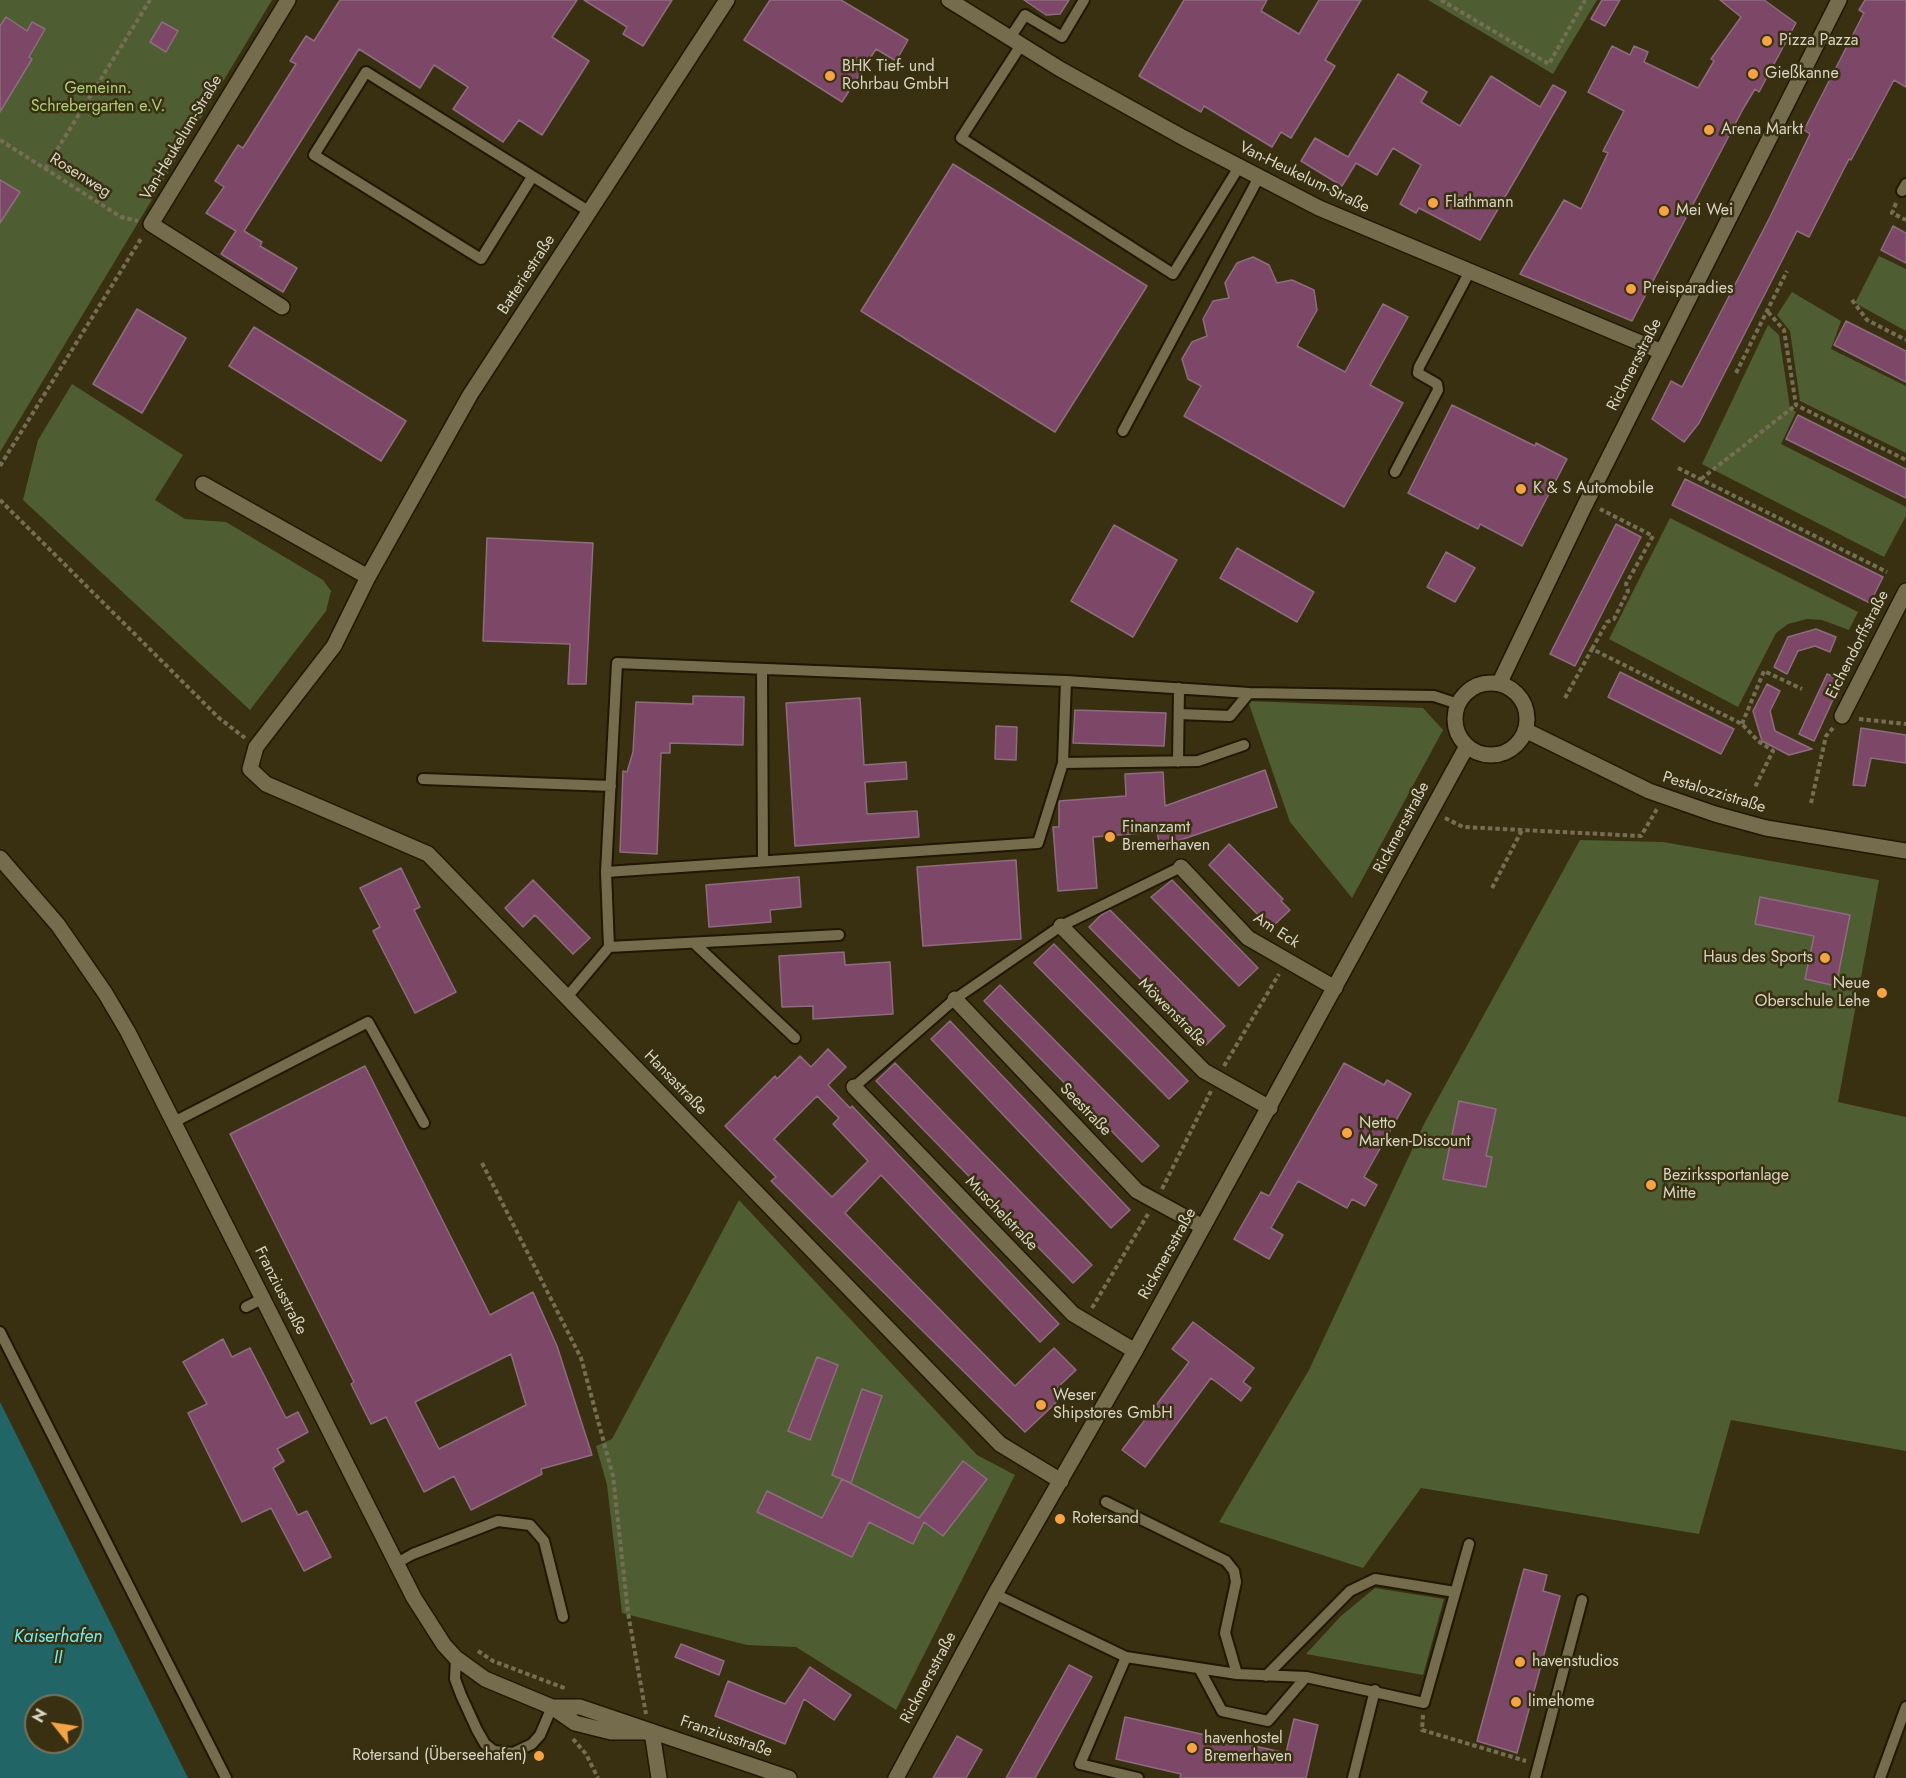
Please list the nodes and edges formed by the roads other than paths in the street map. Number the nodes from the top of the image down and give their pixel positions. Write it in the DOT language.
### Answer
graph roads {
  1 [pos="288,0"];
  2 [pos="727,0"];
  3 [pos="949,0"];
  4 [pos="1084,0"];
  5 [pos="1839,0"];
  6 [pos="1015,41"];
  7 [pos="1239,166"];
  8 [pos="532,177"];
  9 [pos="1259,177"];
  10 [pos="590,212"];
  11 [pos="1470,271"];
  12 [pos="282,307"];
  13 [pos="1662,352"];
  14 [pos="1123,430"];
  15 [pos="1395,472"];
  16 [pos="203,484"];
  17 [pos="368,577"];
  18 [pos="1906,591"];
  19 [pos="762,669"];
  20 [pos="1066,681"];
  21 [pos="1499,684"];
  22 [pos="1179,688"];
  23 [pos="1249,693"];
  24 [pos="1458,704"];
  25 [pos="1179,714"];
  26 [pos="1842,717"];
  27 [pos="1525,730"];
  28 [pos="1244,746"];
  29 [pos="1467,746"];
  30 [pos="256,747"];
  31 [pos="1178,762"];
  32 [pos="1064,763"];
  33 [pos="423,778"];
  34 [pos="611,786"];
  35 [pos="1906,851"];
  36 [pos="0,858"];
  37 [pos="763,861"];
  38 [pos="1180,867"];
  39 [pos="606,872"];
  40 [pos="1061,926"];
  41 [pos="839,935"];
  42 [pos="694,942"];
  43 [pos="609,947"];
  44 [pos="1335,988"];
  45 [pos="567,998"];
  46 [pos="955,999"];
  47 [pos="795,1038"];
  48 [pos="854,1087"];
  49 [pos="1270,1108"];
  50 [pos="174,1122"];
  51 [pos="424,1124"];
  52 [pos="1203,1227"];
  53 [pos="264,1298"];
  54 [pos="246,1307"];
  55 [pos="0,1332"];
  56 [pos="1135,1351"];
  57 [pos="1061,1481"];
  58 [pos="1106,1502"];
  59 [pos="1469,1544"];
  60 [pos="397,1563"];
  61 [pos="1455,1592"];
  62 [pos="995,1594"];
  63 [pos="1582,1600"];
  64 [pos="563,1617"];
  65 [pos="1126,1657"];
  66 [pos="456,1658"];
  67 [pos="1200,1670"];
  68 [pos="1237,1674"];
  69 [pos="1266,1676"];
  70 [pos="1306,1677"];
  71 [pos="1375,1690"];
  72 [pos="552,1707"];
  73 [pos="1906,1707"];
  74 [pos="652,1732"];
  75 [pos="226,1778"];
  76 [pos="659,1778"];
  77 [pos="789,1778"];
  78 [pos="896,1778"];
  79 [pos="1137,1778"];
  80 [pos="1353,1778"];
  81 [pos="1535,1778"];
  82 [pos="1880,1778"];
  1 -- 12 [label="street, Van-Heukelum-Straße"];
  2 -- 10 [label="street, Batteriestraße"];
  3 -- 6 [label="street, Van-Heukelum-Straße"];
  4 -- 6 [label="lane"];
  5 -- 13 [label="street, Rickmersstraße"];
  6 -- 7 [label="street, Van-Heukelum-Straße"];
  6 -- 7 [label="lane"];
  7 -- 9 [label="street, Van-Heukelum-Straße"];
  8 -- 8 [label="lane"];
  8 -- 10 [label="lane"];
  9 -- 11 [label="street, Van-Heukelum-Straße"];
  9 -- 14 [label="lane"];
  10 -- 17 [label="street, Batteriestraße"];
  11 -- 13 [label="street, Van-Heukelum-Straße"];
  11 -- 15 [label="lane"];
  13 -- 21 [label="street, Rickmersstraße"];
  16 -- 17 [label="street"];
  17 -- 30 [label="street, Batteriestraße"];
  18 -- 26 [label="street, Eichendorffstraße"];
  19 -- 20 [label="lane"];
  19 -- 34 [label="lane"];
  19 -- 37 [label="lane"];
  20 -- 22 [label="lane"];
  20 -- 32 [label="lane"];
  21 -- 24 [label="street"];
  21 -- 27 [label="street"];
  22 -- 23 [label="lane"];
  22 -- 25 [label="lane"];
  23 -- 24 [label="lane"];
  23 -- 25 [label="lane"];
  24 -- 29 [label="street"];
  25 -- 31 [label="lane"];
  27 -- 29 [label="street"];
  27 -- 35 [label="street, Pestalozzistraße"];
  28 -- 31 [label="lane"];
  29 -- 44 [label="street, Rickmersstraße"];
  30 -- 45 [label="street, Hansastraße"];
  31 -- 32 [label="lane"];
  32 -- 37 [label="lane"];
  33 -- 34 [label="lane"];
  34 -- 39 [label="lane"];
  36 -- 50 [label="street, Franziusstraße"];
  37 -- 39 [label="lane"];
  38 -- 40 [label="lane"];
  38 -- 44 [label="street, Am Eck"];
  39 -- 43 [label="lane"];
  40 -- 46 [label="lane"];
  40 -- 49 [label="street, Möwenstraße"];
  41 -- 42 [label="lane"];
  42 -- 43 [label="lane"];
  42 -- 47 [label="lane"];
  43 -- 45 [label="lane"];
  44 -- 49 [label="street, Rickmersstraße"];
  45 -- 57 [label="street, Hansastraße"];
  46 -- 48 [label="lane"];
  46 -- 52 [label="street, Seestraße"];
  48 -- 56 [label="street, Muschelstraße"];
  49 -- 52 [label="street, Rickmersstraße"];
  50 -- 51 [label="lane"];
  50 -- 53 [label="street, Franziusstraße"];
  52 -- 56 [label="street, Rickmersstraße"];
  53 -- 54 [label="lane"];
  53 -- 60 [label="street, Franziusstraße"];
  55 -- 75 [label="lane"];
  56 -- 57 [label="street, Rickmersstraße"];
  57 -- 62 [label="street, Rickmersstraße"];
  58 -- 68 [label="lane"];
  59 -- 61 [label="lane"];
  60 -- 64 [label="lane"];
  60 -- 66 [label="street, Franziusstraße"];
  61 -- 69 [label="lane"];
  61 -- 71 [label="lane"];
  62 -- 65 [label="lane"];
  62 -- 78 [label="street, Rickmersstraße"];
  63 -- 81 [label="lane"];
  65 -- 67 [label="lane"];
  65 -- 79 [label="lane"];
  66 -- 72 [label="street, Franziusstraße"];
  66 -- 72 [label="lane"];
  67 -- 68 [label="lane"];
  67 -- 70 [label="lane"];
  68 -- 69 [label="lane"];
  69 -- 70 [label="lane"];
  70 -- 71 [label="lane"];
  71 -- 80 [label="lane"];
  72 -- 74 [label="street, Franziusstraße"];
  73 -- 82 [label="lane"];
  74 -- 76 [label="street"];
  74 -- 77 [label="street, Franziusstraße"];
}
